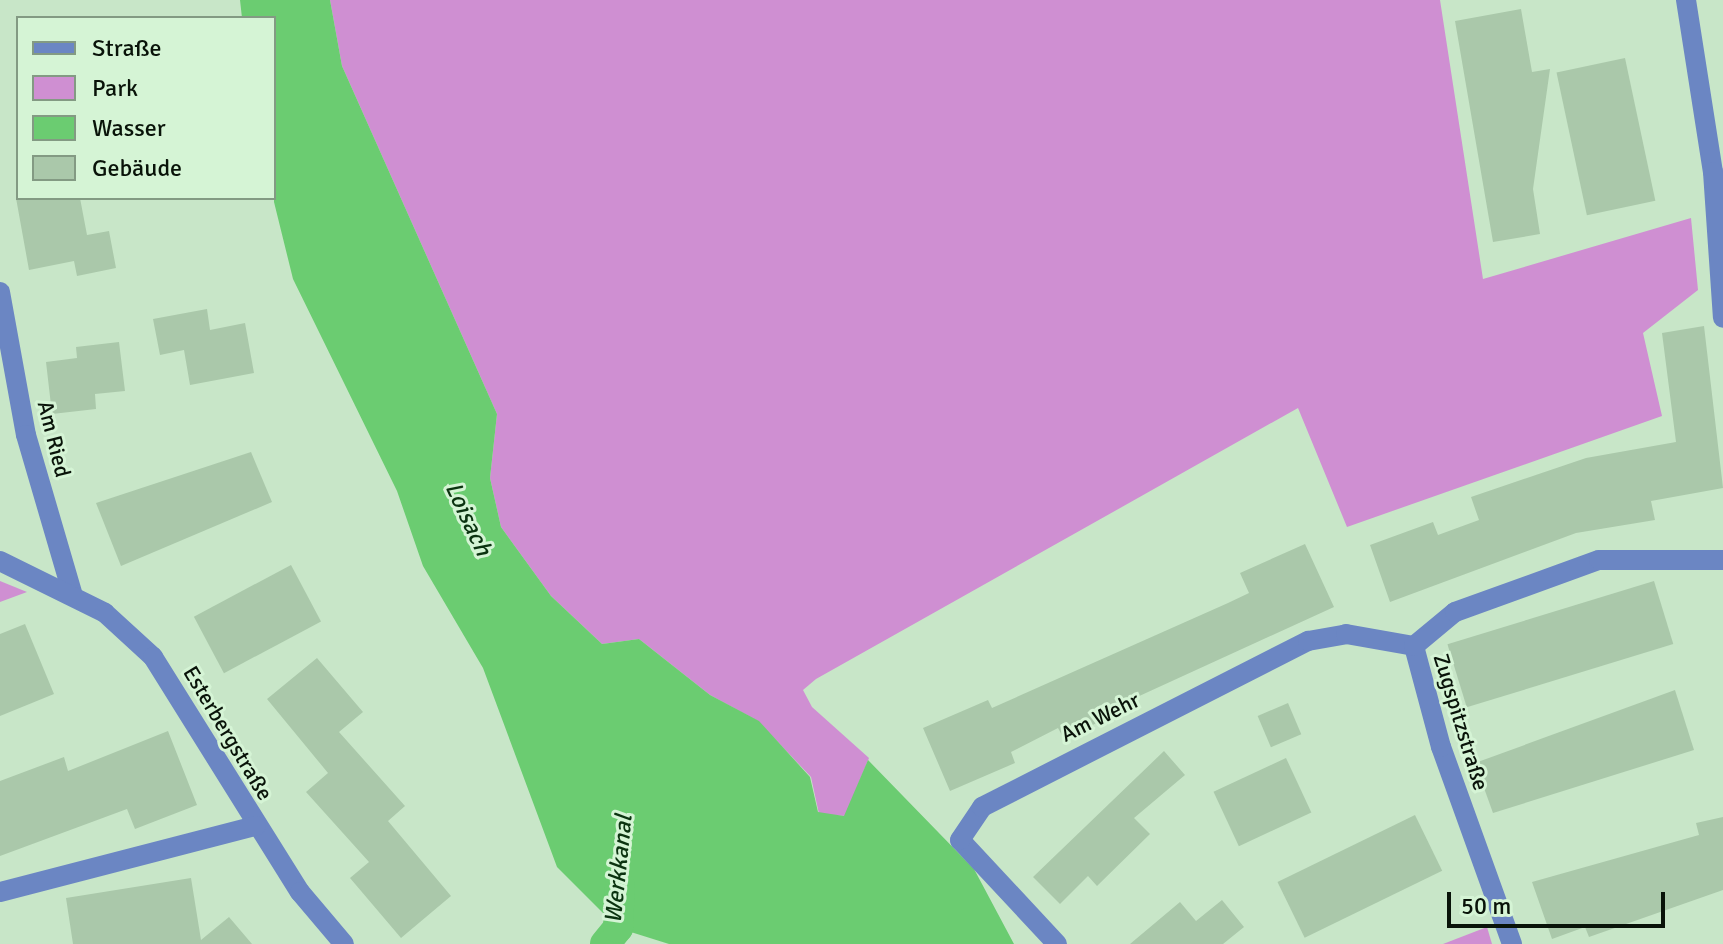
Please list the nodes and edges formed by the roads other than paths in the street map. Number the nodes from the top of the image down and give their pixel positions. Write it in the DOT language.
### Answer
graph roads {
  1 [pos="1686,0"];
  2 [pos="0,292"];
  3 [pos="1723,318"];
  4 [pos="1723,560"];
  5 [pos="0,561"];
  6 [pos="73,596"];
  7 [pos="1414,646"];
  8 [pos="256,826"];
  9 [pos="0,892"];
  10 [pos="344,944"];
  11 [pos="1057,944"];
  12 [pos="1512,944"];
  1 -- 3 [label="street"];
  2 -- 6 [label="street, Am Ried"];
  4 -- 7 [label="street, Zugspitzstraße"];
  5 -- 6 [label="street, Esterbergstraße"];
  6 -- 8 [label="street, Esterbergstraße"];
  7 -- 11 [label="street, Am Wehr"];
  7 -- 12 [label="street, Zugspitzstraße"];
  8 -- 9 [label="street, Esterbergstraße"];
  8 -- 10 [label="street, Esterbergstraße"];
}
